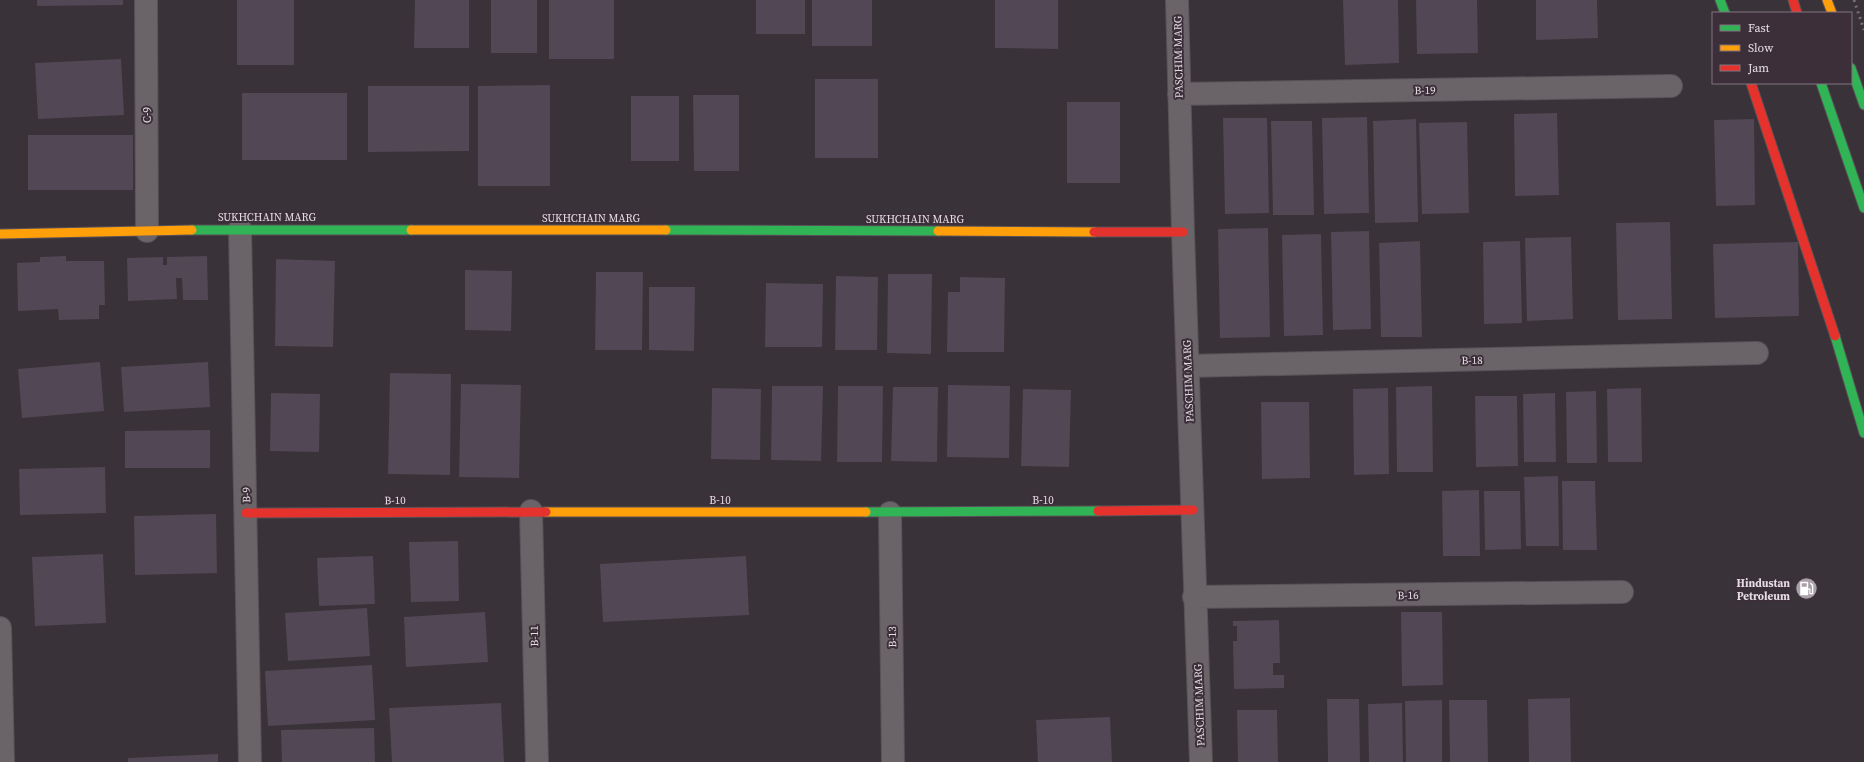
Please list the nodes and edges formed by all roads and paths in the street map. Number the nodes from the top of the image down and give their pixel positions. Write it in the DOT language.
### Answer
graph roads {
  1 [pos="146,0"];
  2 [pos="1177,0"];
  3 [pos="1720,0"];
  4 [pos="1793,0"];
  5 [pos="1827,0"];
  6 [pos="1725,12"];
  7 [pos="1797,12"];
  8 [pos="1832,12"];
  9 [pos="1852,71"];
  10 [pos="1751,84"];
  11 [pos="1821,84"];
  12 [pos="1671,86"];
  13 [pos="1179,94"];
  14 [pos="1864,105"];
  15 [pos="1864,208"];
  16 [pos="240,229"];
  17 [pos="147,231"];
  18 [pos="1182,232"];
  19 [pos="0,234"];
  20 [pos="1757,353"];
  21 [pos="1188,366"];
  22 [pos="1864,433"];
  23 [pos="1193,510"];
  24 [pos="531,511"];
  25 [pos="890,513"];
  26 [pos="246,514"];
  27 [pos="1622,592"];
  28 [pos="1194,597"];
  29 [pos="0,628"];
  30 [pos="3,762"];
  31 [pos="250,762"];
  32 [pos="536,762"];
  33 [pos="893,762"];
  34 [pos="1201,762"];
  1 -- 17 [label="street, C-9"];
  2 -- 13 [label="street, PASCHIM MARG"];
  3 -- 6 [label="street"];
  4 -- 7 [label="street"];
  5 -- 8 [label="street"];
  9 -- 14 [label="street"];
  10 -- 22 [label="street"];
  11 -- 15 [label="street"];
  12 -- 13 [label="street, B-19"];
  13 -- 18 [label="street, PASCHIM MARG"];
  16 -- 17 [label="street, SUKHCHAIN MARG"];
  16 -- 18 [label="street, SUKHCHAIN MARG"];
  16 -- 26 [label="street, B-9"];
  17 -- 19 [label="street, SUKHCHAIN MARG"];
  18 -- 21 [label="street, PASCHIM MARG"];
  20 -- 21 [label="street, B-18"];
  21 -- 23 [label="street, PASCHIM MARG"];
  23 -- 25 [label="street, B-10"];
  23 -- 28 [label="street, PASCHIM MARG"];
  24 -- 25 [label="street, B-10"];
  24 -- 26 [label="street, B-10"];
  24 -- 32 [label="street, B-11"];
  25 -- 33 [label="street, B-13"];
  26 -- 31 [label="street, B-9"];
  27 -- 28 [label="street, B-16"];
  28 -- 34 [label="street, PASCHIM MARG"];
  29 -- 30 [label="street"];
}
